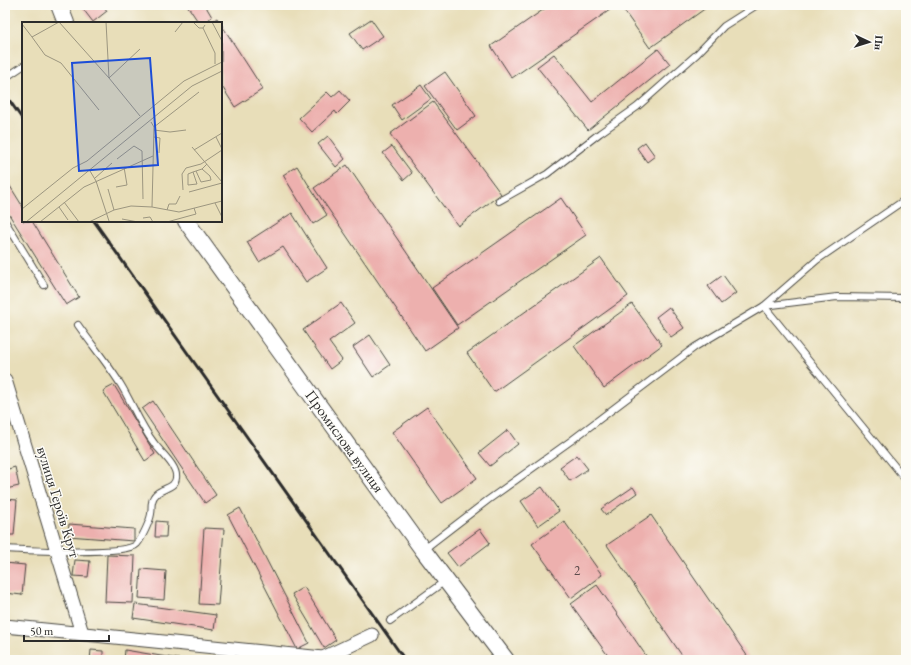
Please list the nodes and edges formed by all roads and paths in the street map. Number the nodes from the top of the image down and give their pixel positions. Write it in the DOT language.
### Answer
graph roads {
  1 [pos="59,5"];
  2 [pos="757,5"];
  3 [pos="66,22"];
  4 [pos="22,67"];
  5 [pos="5,78"];
  6 [pos="906,199"];
  7 [pos="499,201"];
  8 [pos="5,221"];
  9 [pos="187,222"];
  10 [pos="44,285"];
  11 [pos="906,298"];
  12 [pos="764,306"];
  13 [pos="78,325"];
  14 [pos="5,381"];
  15 [pos="906,480"];
  16 [pos="5,549"];
  17 [pos="423,550"];
  18 [pos="59,551"];
  19 [pos="446,580"];
  20 [pos="390,621"];
  21 [pos="5,626"];
  22 [pos="82,633"];
  23 [pos="372,635"];
  24 [pos="244,655"];
  25 [pos="295,657"];
  26 [pos="323,659"];
  27 [pos="506,660"];
  1 -- 3 [label="street"];
  2 -- 7 [label="lane"];
  4 -- 5 [label="lane"];
  6 -- 12 [label="lane"];
  8 -- 10 [label="lane"];
  9 -- 17 [label="street, Промислова вулиця"];
  11 -- 12 [label="lane"];
  12 -- 15 [label="lane"];
  12 -- 17 [label="lane"];
  13 -- 18 [label="lane"];
  14 -- 18 [label="street, вулиця Героїв Крут"];
  16 -- 18 [label="lane"];
  17 -- 19 [label="street, Промислова вулиця"];
  18 -- 22 [label="street, вулиця Героїв Крут"];
  19 -- 20 [label="lane"];
  19 -- 27 [label="street, Промислова вулиця"];
  21 -- 22 [label="street"];
  22 -- 24 [label="street"];
  23 -- 26 [label="street"];
  24 -- 25 [label="street"];
  25 -- 26 [label="street"];
}
